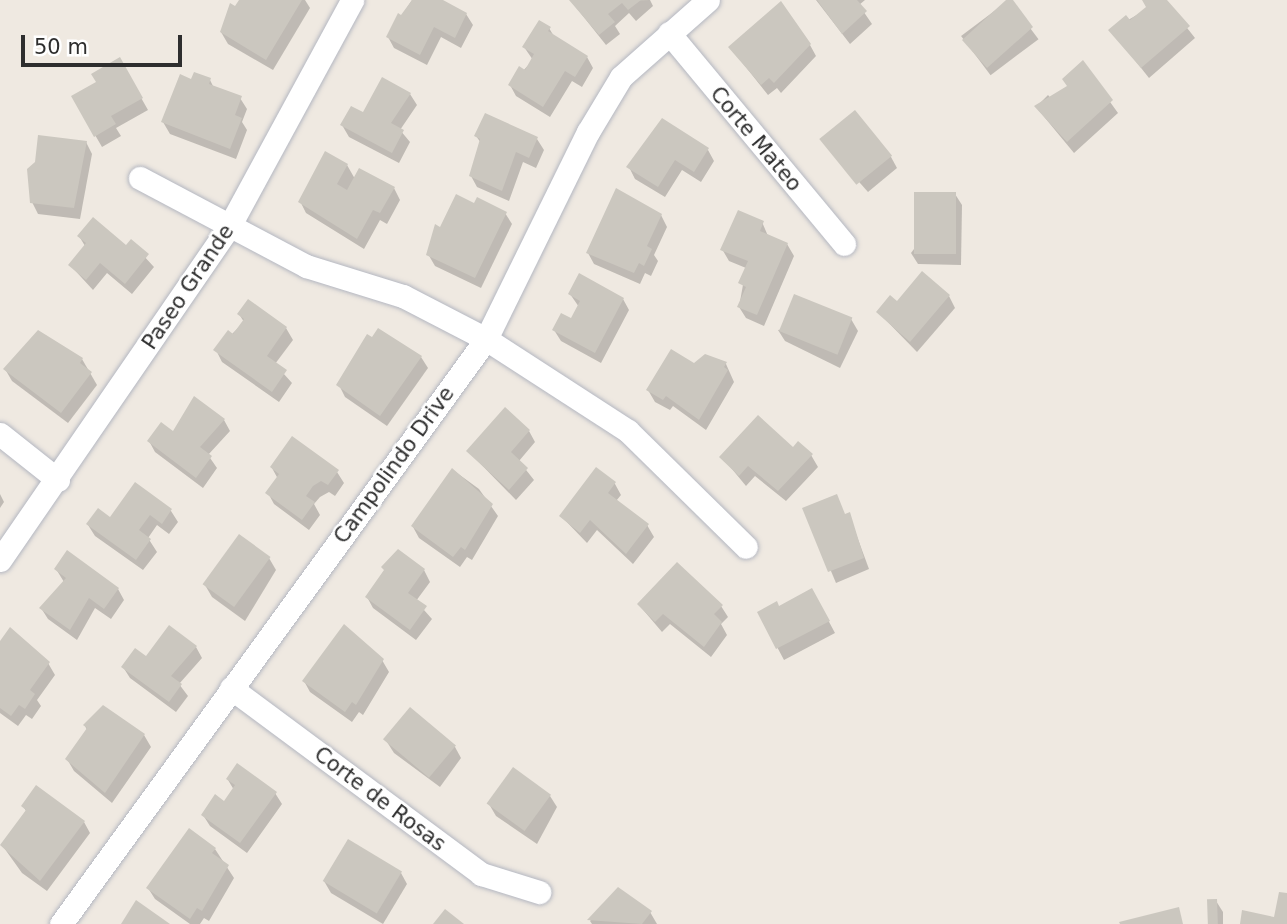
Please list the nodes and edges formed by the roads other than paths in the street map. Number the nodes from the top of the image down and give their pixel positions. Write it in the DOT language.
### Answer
graph roads {
  1 [pos="352,0"];
  2 [pos="708,0"];
  3 [pos="668,33"];
  4 [pos="140,178"];
  5 [pos="229,227"];
  6 [pos="845,244"];
  7 [pos="486,339"];
  8 [pos="0,435"];
  9 [pos="58,480"];
  10 [pos="746,547"];
  11 [pos="0,560"];
  12 [pos="231,688"];
  13 [pos="539,892"];
  14 [pos="61,924"];
  1 -- 5 [label="street, Paseo Grande"];
  2 -- 3 [label="street, Campolindo Drive"];
  3 -- 6 [label="street, Corte Mateo"];
  3 -- 7 [label="street, Campolindo Drive"];
  4 -- 5 [label="street"];
  5 -- 7 [label="street"];
  5 -- 9 [label="street, Paseo Grande"];
  7 -- 10 [label="street"];
  7 -- 12 [label="street, Campolindo Drive"];
  8 -- 9 [label="street"];
  9 -- 11 [label="street, Paseo Grande"];
  12 -- 13 [label="street, Corte de Rosas"];
  12 -- 14 [label="street, Campolindo Drive"];
}
